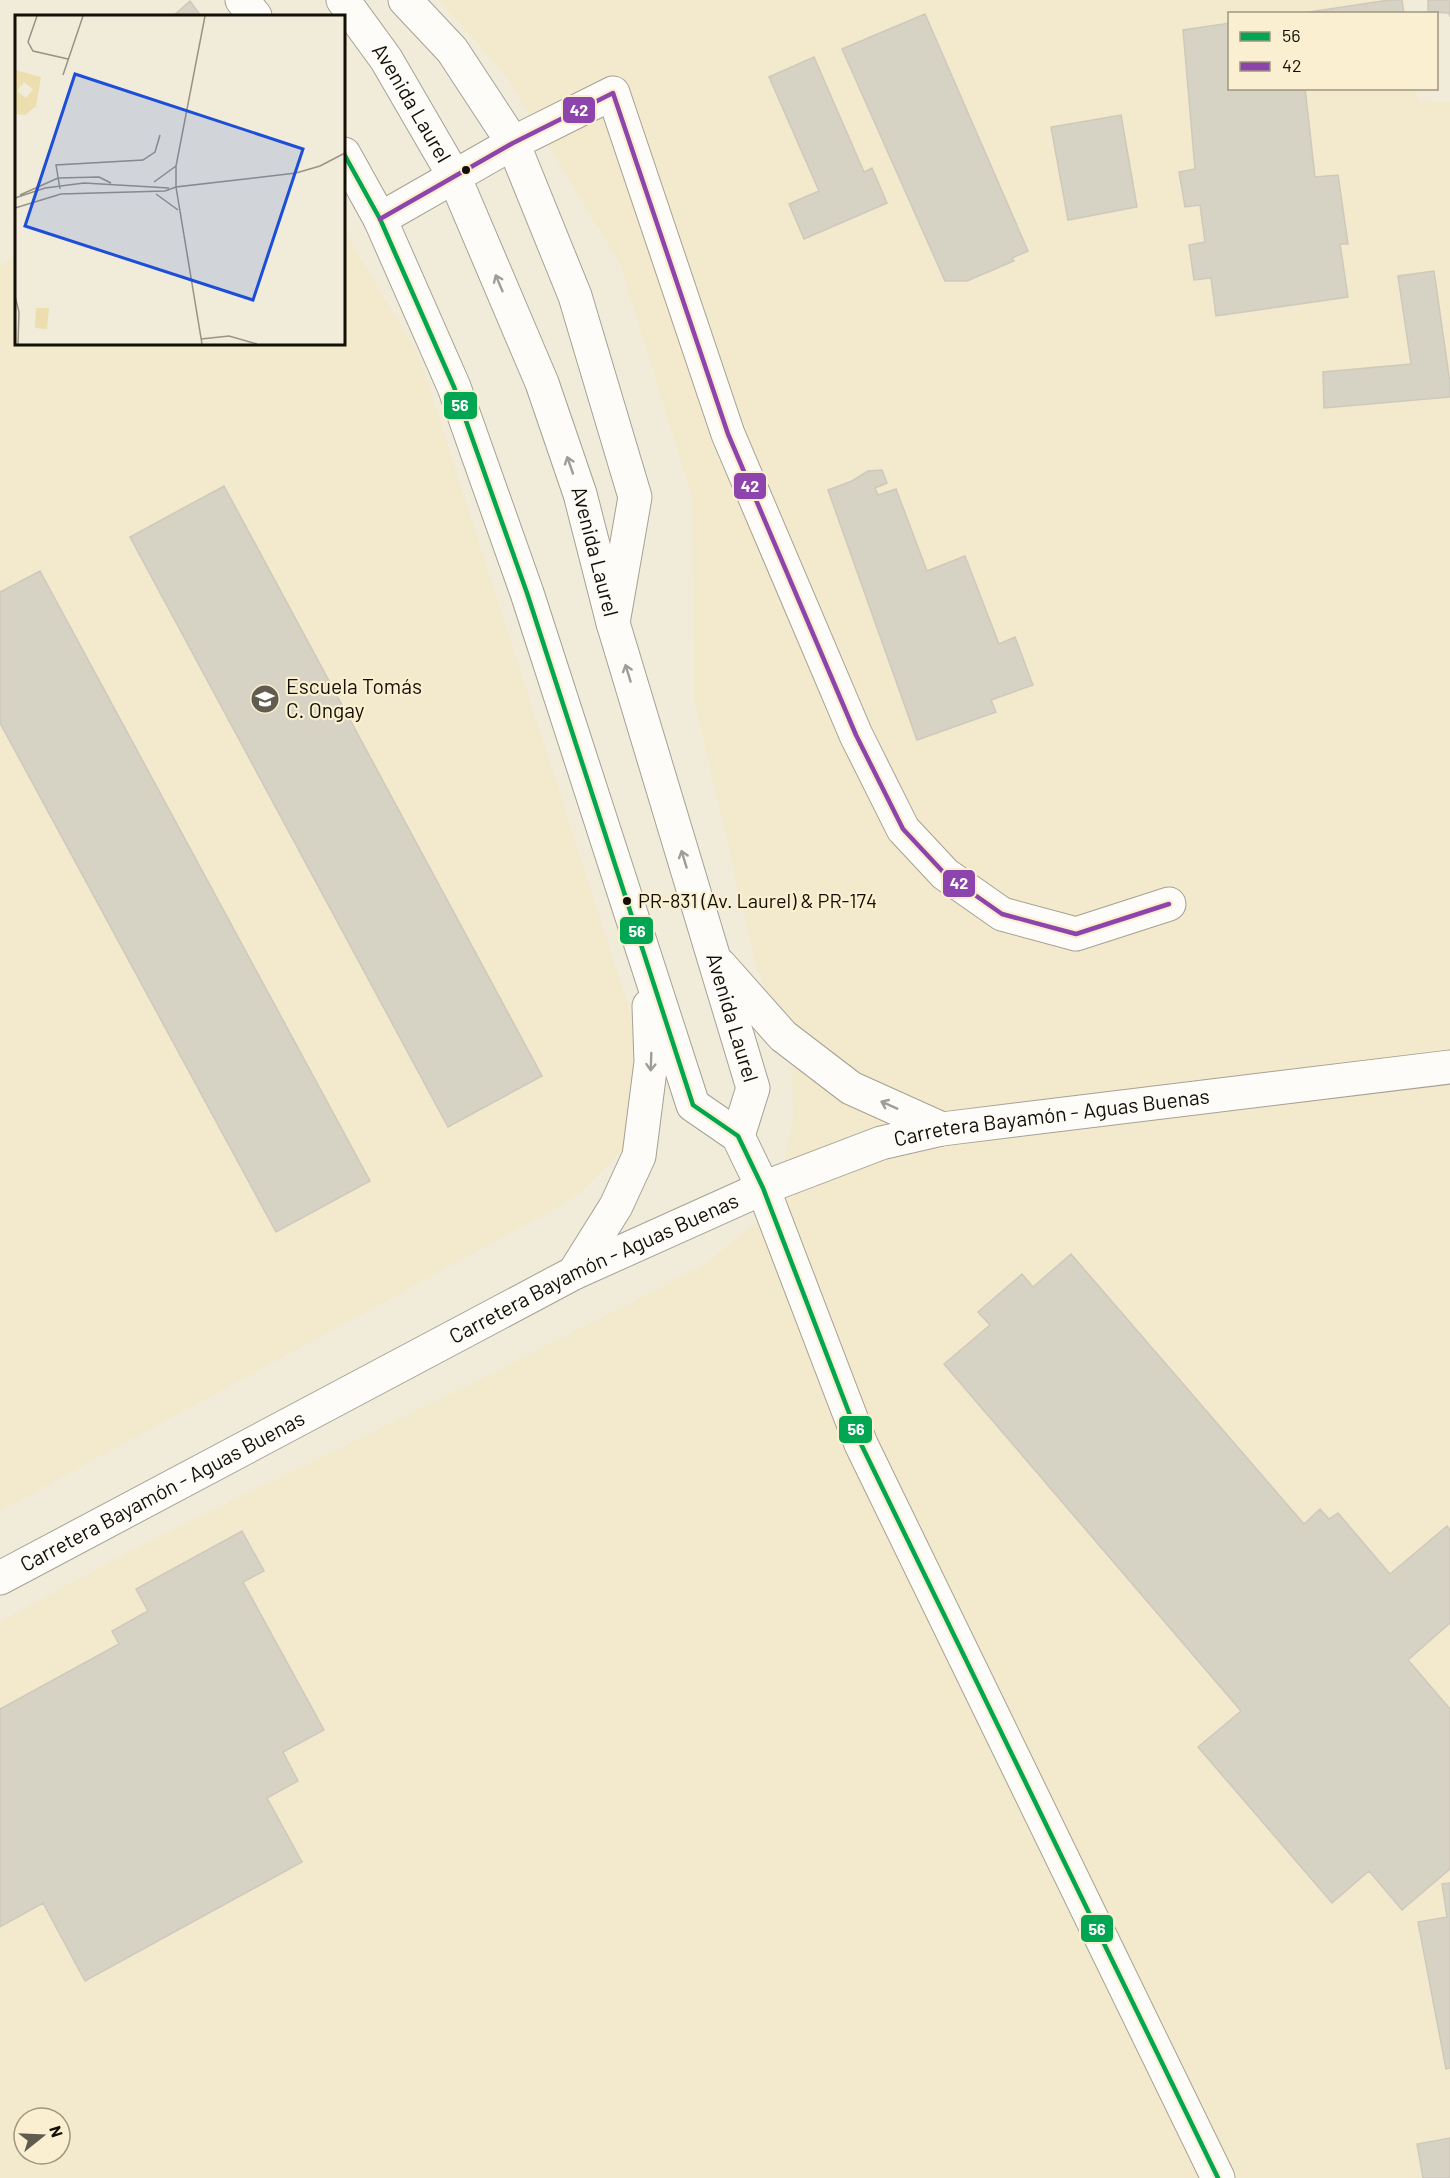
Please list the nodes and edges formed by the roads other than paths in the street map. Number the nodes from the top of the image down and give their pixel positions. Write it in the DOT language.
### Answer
graph roads {
  1 [pos="242,0"];
  2 [pos="343,0"];
  3 [pos="405,0"];
  4 [pos="254,15"];
  5 [pos="513,143"];
  6 [pos="345,156"];
  7 [pos="454,176"];
  8 [pos="380,219"];
  9 [pos="613,623"];
  10 [pos="1168,904"];
  11 [pos="714,958"];
  12 [pos="647,962"];
  13 [pos="1450,1067"];
  14 [pos="942,1129"];
  15 [pos="738,1136"];
  16 [pos="763,1188"];
  17 [pos="574,1273"];
  18 [pos="0,1578"];
  19 [pos="1218,2178"];
  1 -- 4 [label="street"];
  2 -- 7 [label="street, Avenida Laurel"];
  3 -- 5 [label="street"];
  5 -- 7 [label="street"];
  5 -- 9 [label="street"];
  5 -- 10 [label="street"];
  6 -- 8 [label="street"];
  7 -- 8 [label="street"];
  9 -- 7 [label="street, Avenida Laurel, one-way"];
  8 -- 12 [label="street"];
  11 -- 9 [label="street, Avenida Laurel, one-way"];
  14 -- 11 [label="street, one-way"];
  11 -- 15 [label="street, Avenida Laurel"];
  12 -- 15 [label="street"];
  12 -- 17 [label="street, one-way"];
  13 -- 14 [label="street, Carretera Bayamón - Aguas Buenas"];
  14 -- 16 [label="street, Carretera Bayamón - Aguas Buenas"];
  15 -- 16 [label="street"];
  16 -- 17 [label="street, Carretera Bayamón - Aguas Buenas"];
  16 -- 19 [label="street"];
  17 -- 18 [label="street, Carretera Bayamón - Aguas Buenas"];
}
